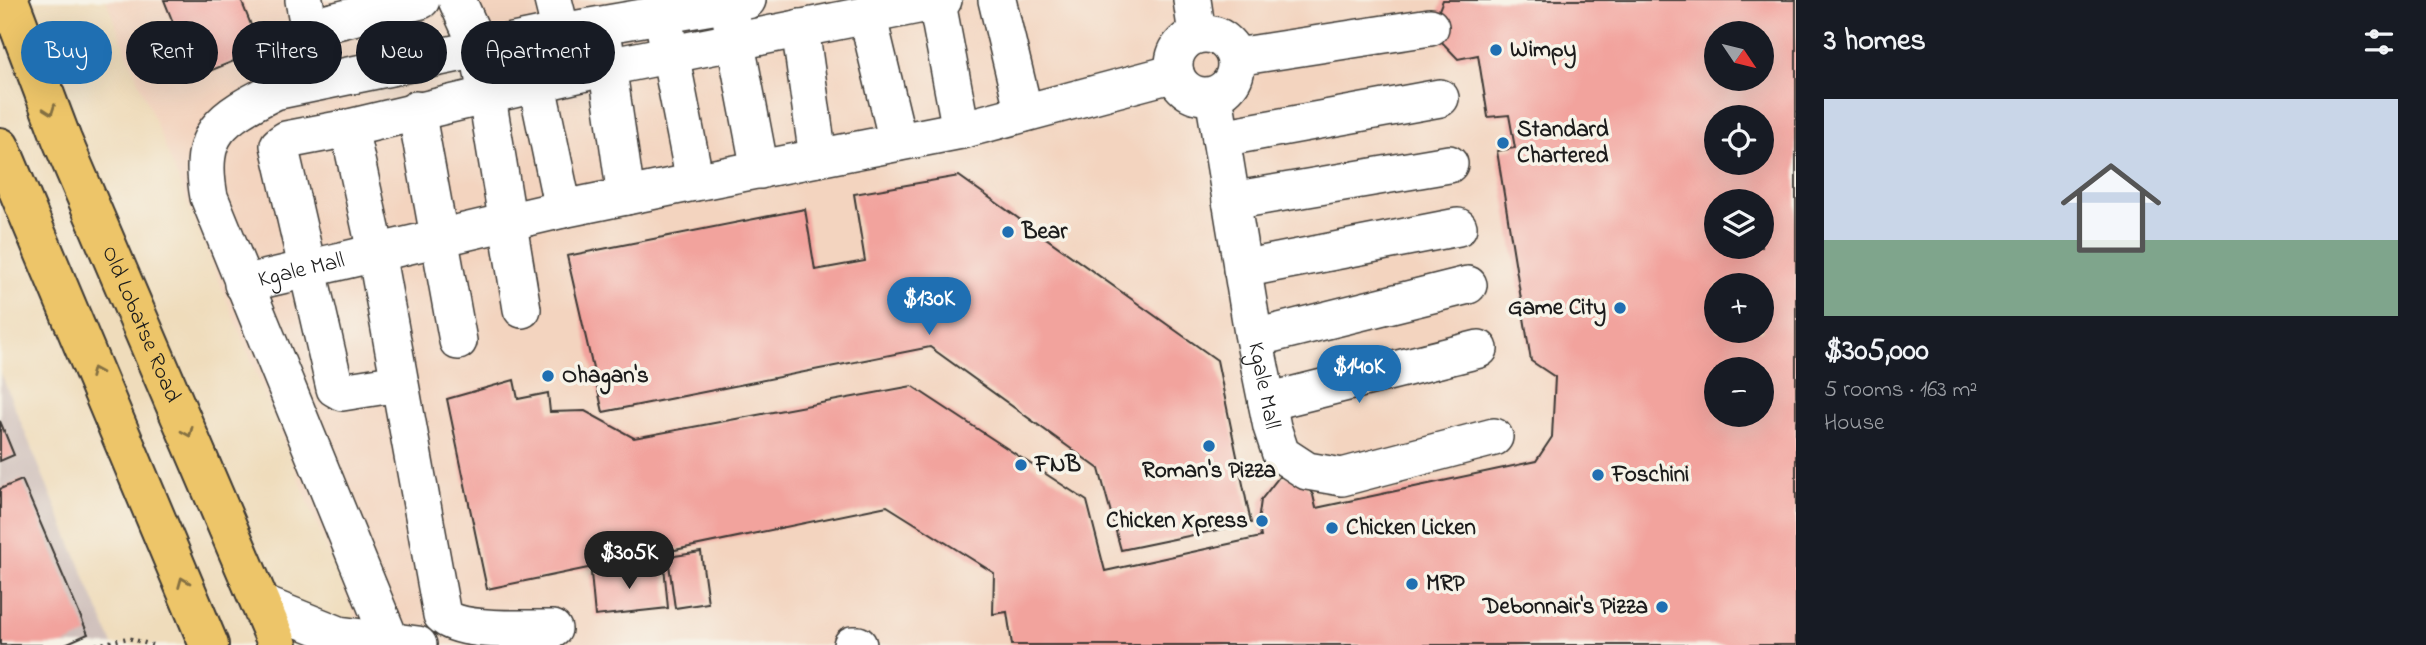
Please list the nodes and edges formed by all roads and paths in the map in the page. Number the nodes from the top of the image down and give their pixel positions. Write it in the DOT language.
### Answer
graph roads {
  1 [pos="9,0"];
  2 [pos="304,0"];
  3 [pos="457,0"];
  4 [pos="997,0"];
  5 [pos="940,1"];
  6 [pos="723,2"];
  7 [pos="399,3"];
  8 [pos="867,14"];
  9 [pos="663,15"];
  10 [pos="1195,17"];
  11 [pos="466,21"];
  12 [pos="615,23"];
  13 [pos="1430,27"];
  14 [pos="800,28"];
  15 [pos="736,41"];
  16 [pos="461,53"];
  17 [pos="670,55"];
  18 [pos="1236,57"];
  19 [pos="615,65"];
  20 [pos="1175,73"];
  21 [pos="484,84"];
  22 [pos="537,84"];
  23 [pos="610,84"];
  24 [pos="485,95"];
  25 [pos="1214,96"];
  26 [pos="1440,98"];
  27 [pos="416,110"];
  28 [pos="1024,113"];
  29 [pos="349,128"];
  30 [pos="961,130"];
  31 [pos="1221,138"];
  32 [pos="898,142"];
  33 [pos="0,147"];
  34 [pos="818,158"];
  35 [pos="1449,164"];
  36 [pos="760,170"];
  37 [pos="695,182"];
  38 [pos="626,196"];
  39 [pos="1231,201"];
  40 [pos="563,209"];
  41 [pos="506,222"];
  42 [pos="1458,227"];
  43 [pos="439,237"];
  44 [pos="376,252"];
  45 [pos="307,269"];
  46 [pos="1242,269"];
  47 [pos="243,284"];
  48 [pos="1468,285"];
  49 [pos="522,309"];
  50 [pos="1255,338"];
  51 [pos="458,341"];
  52 [pos="1479,349"];
  53 [pos="400,383"];
  54 [pos="337,391"];
  55 [pos="1267,402"];
  56 [pos="294,408"];
  57 [pos="1494,438"];
  58 [pos="262,604"];
  59 [pos="552,629"];
  60 [pos="397,644"];
  61 [pos="96,645"];
  62 [pos="152,645"];
  63 [pos="209,645"];
  64 [pos="278,645"];
  65 [pos="852,645"];
  66 [pos="858,645"];
  1 -- 58 [label="highway, Old Lobatse Road, one-way"];
  2 -- 7 [label="lane"];
  3 -- 11 [label="lane"];
  4 -- 28 [label="lane"];
  5 -- 8 [label="lane"];
  5 -- 30 [label="lane"];
  6 -- 9 [label="lane"];
  6 -- 15 [label="lane"];
  8 -- 14 [label="lane"];
  8 -- 32 [label="lane"];
  9 -- 12 [label="lane"];
  9 -- 17 [label="lane"];
  10 -- 18 [label="lane"];
  10 -- 20 [label="lane"];
  13 -- 18 [label="lane"];
  14 -- 15 [label="lane"];
  14 -- 34 [label="lane"];
  15 -- 17 [label="lane"];
  15 -- 36 [label="lane"];
  16 -- 47 [label="lane"];
  17 -- 19 [label="lane"];
  17 -- 37 [label="lane"];
  18 -- 25 [label="lane"];
  20 -- 25 [label="lane"];
  20 -- 28 [label="lane, Kgale Mall"];
  21 -- 24 [label="lane"];
  22 -- 24 [label="lane"];
  22 -- 40 [label="lane"];
  23 -- 38 [label="lane"];
  24 -- 27 [label="lane"];
  24 -- 41 [label="lane"];
  25 -- 31 [label="lane, Kgale Mall"];
  26 -- 31 [label="lane"];
  27 -- 29 [label="lane"];
  27 -- 43 [label="lane"];
  28 -- 30 [label="lane, Kgale Mall"];
  29 -- 44 [label="lane"];
  29 -- 45 [label="lane"];
  30 -- 32 [label="lane, Kgale Mall"];
  31 -- 39 [label="lane, Kgale Mall"];
  32 -- 34 [label="lane, Kgale Mall"];
  63 -- 33 [label="highway, one-way"];
  34 -- 36 [label="lane, Kgale Mall"];
  35 -- 39 [label="lane"];
  36 -- 37 [label="lane, Kgale Mall"];
  37 -- 38 [label="lane, Kgale Mall"];
  38 -- 40 [label="lane, Kgale Mall"];
  39 -- 46 [label="lane, Kgale Mall"];
  40 -- 41 [label="lane, Kgale Mall"];
  41 -- 43 [label="lane, Kgale Mall"];
  41 -- 49 [label="lane"];
  42 -- 46 [label="lane"];
  43 -- 44 [label="lane, Kgale Mall"];
  43 -- 51 [label="lane"];
  44 -- 45 [label="lane, Kgale Mall"];
  44 -- 53 [label="lane"];
  45 -- 47 [label="lane, Kgale Mall"];
  45 -- 54 [label="lane"];
  46 -- 50 [label="lane, Kgale Mall"];
  47 -- 56 [label="lane, Kgale Mall"];
  48 -- 50 [label="lane"];
  50 -- 55 [label="lane, Kgale Mall"];
  52 -- 55 [label="lane"];
  53 -- 54 [label="lane"];
  53 -- 59 [label="lane"];
  54 -- 56 [label="lane"];
  55 -- 57 [label="lane, Kgale Mall"];
  56 -- 60 [label="lane, Kgale Mall"];
  58 -- 60 [label="lane, Kgale Mall"];
  58 -- 64 [label="highway, Old Lobatse Road"];
  61 -- 62 [label="path"];
  65 -- 66 [label="lane"];
}
